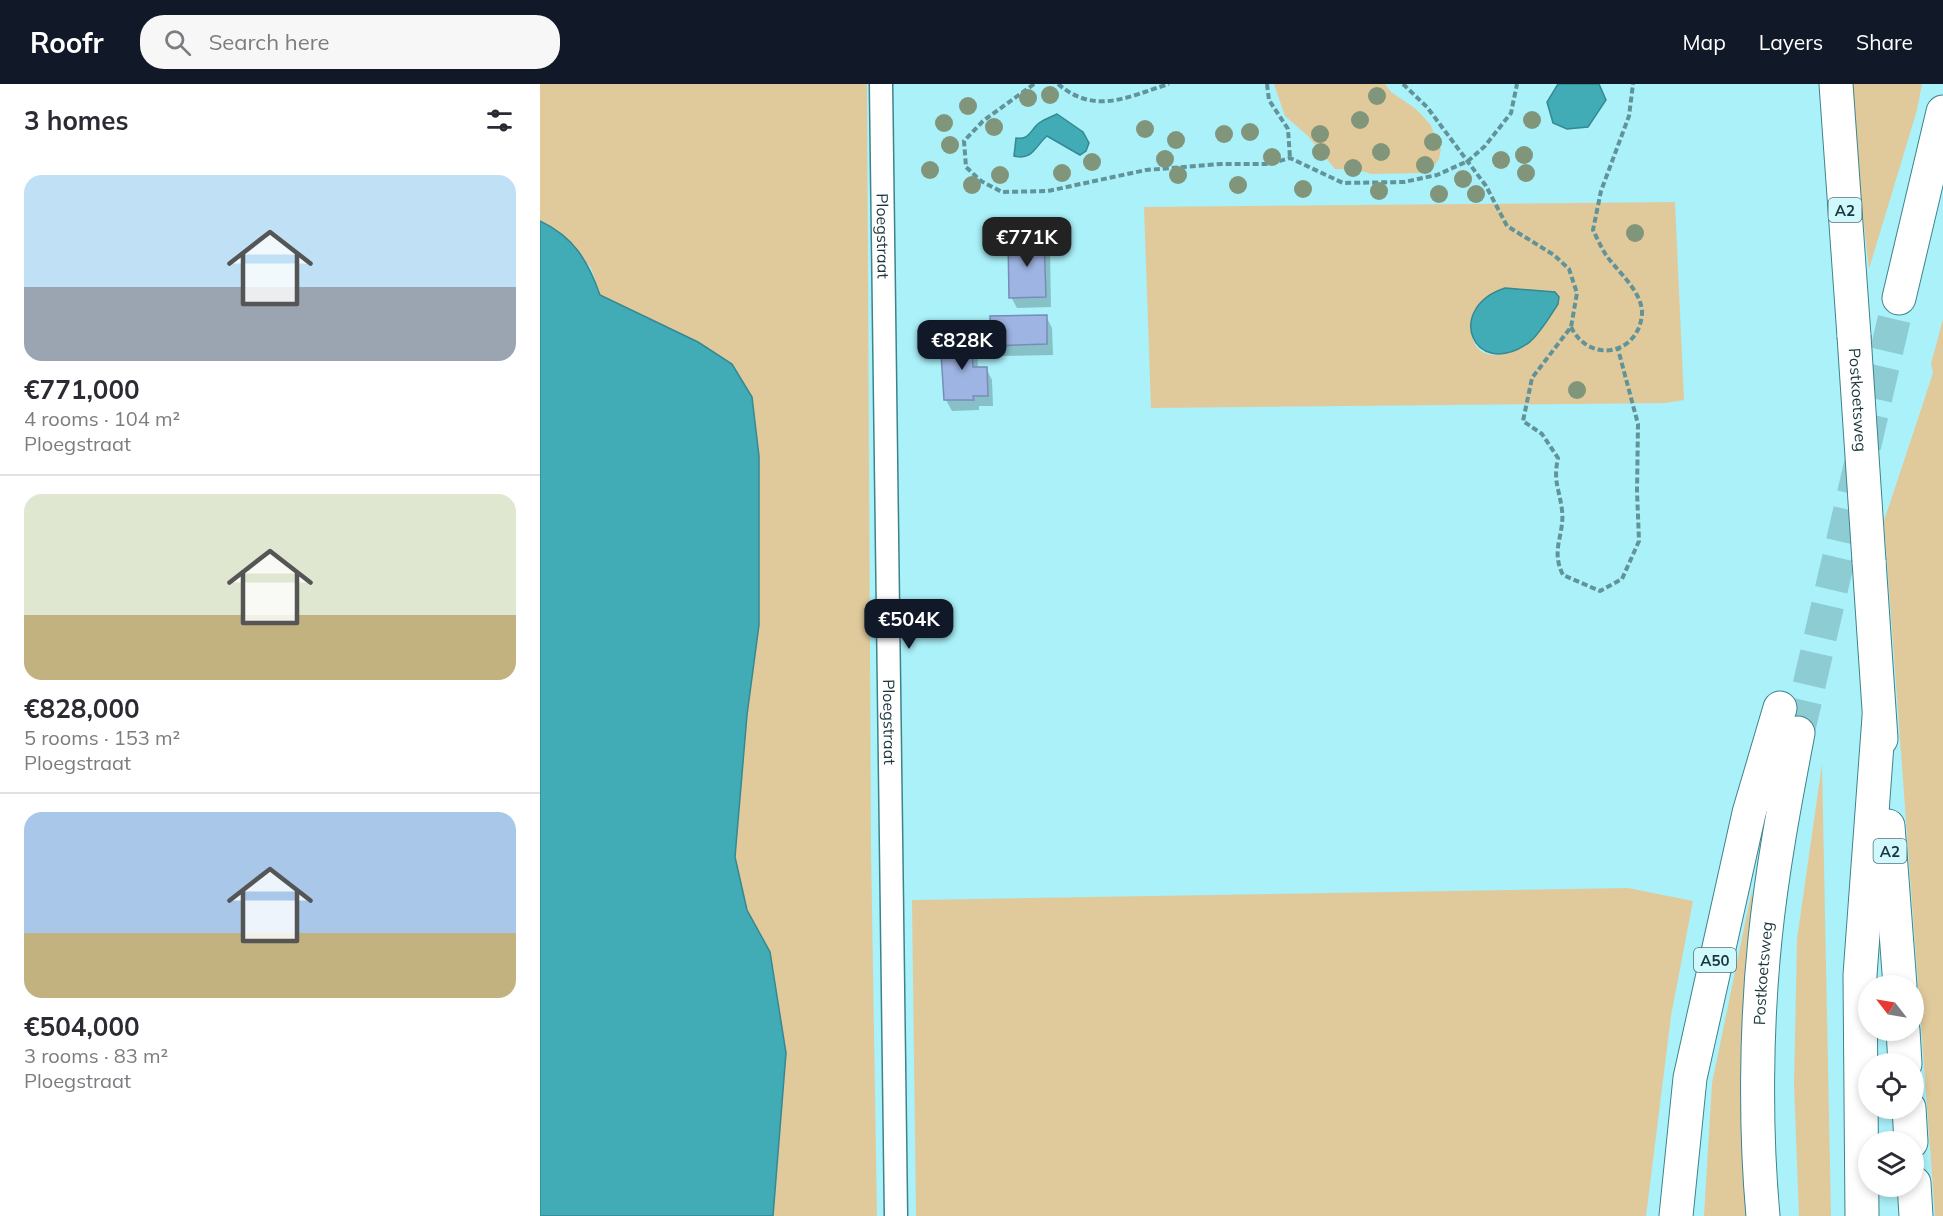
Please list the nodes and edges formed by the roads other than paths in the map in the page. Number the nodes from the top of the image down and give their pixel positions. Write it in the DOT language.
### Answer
graph roads {
  1 [pos="881,84"];
  2 [pos="1836,84"];
  3 [pos="1943,112"];
  4 [pos="1899,298"];
  5 [pos="1880,717"];
  6 [pos="1899,975"];
  7 [pos="1915,1197"];
  8 [pos="897,1216"];
  9 [pos="1676,1216"];
  10 [pos="1763,1216"];
  11 [pos="1862,1216"];
  12 [pos="1916,1216"];
  1 -- 8 [label="street, Ploegstraat"];
  2 -- 5 [label="highway, Postkoetsweg / A2, bridge"];
  3 -- 4 [label="highway"];
  5 -- 6 [label="highway, Postkoetsweg / A2"];
  5 -- 11 [label="highway, Postkoetsweg"];
  7 -- 12 [label="highway"];
  9 -- 10 [label="highway, Postkoetsweg / A50"];
}
